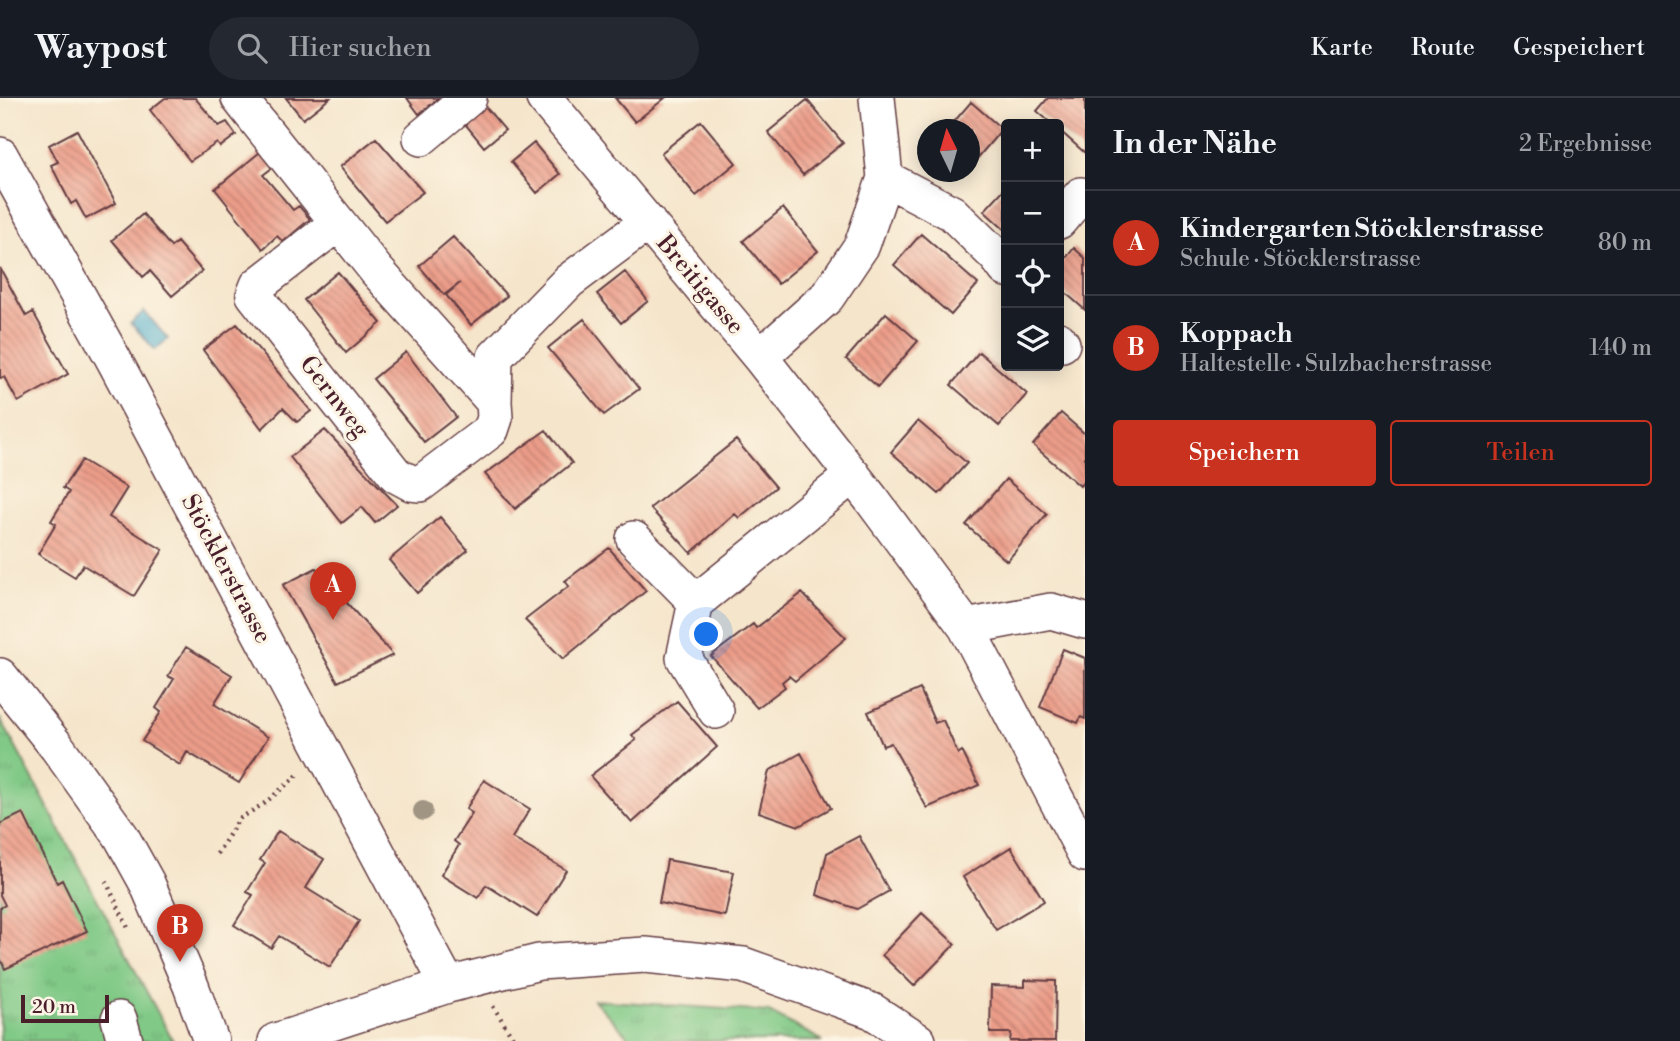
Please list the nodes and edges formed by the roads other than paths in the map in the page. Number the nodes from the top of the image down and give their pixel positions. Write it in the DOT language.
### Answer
graph roads {
  1 [pos="239,98"];
  2 [pos="469,98"];
  3 [pos="544,98"];
  4 [pos="877,98"];
  5 [pos="421,138"];
  6 [pos="0,155"];
  7 [pos="885,178"];
  8 [pos="648,222"];
  9 [pos="338,223"];
  10 [pos="1001,262"];
  11 [pos="760,357"];
  12 [pos="494,402"];
  13 [pos="853,475"];
  14 [pos="634,539"];
  15 [pos="696,602"];
  16 [pos="1085,621"];
  17 [pos="966,627"];
  18 [pos="0,676"];
  19 [pos="716,711"];
  20 [pos="1085,854"];
  21 [pos="462,981"];
  22 [pos="211,1041"];
  23 [pos="276,1041"];
  24 [pos="918,1041"];
  1 -- 9 [label="street"];
  2 -- 5 [label="street"];
  3 -- 8 [label="street, Breitigasse"];
  4 -- 7 [label="street"];
  6 -- 21 [label="street, Stöcklerstrasse"];
  7 -- 10 [label="street"];
  7 -- 11 [label="street"];
  8 -- 11 [label="street, Breitigasse"];
  8 -- 12 [label="street, Gernweg"];
  9 -- 12 [label="street"];
  9 -- 12 [label="street, Gernweg"];
  11 -- 13 [label="street, Breitigasse"];
  13 -- 15 [label="street"];
  13 -- 17 [label="street, Breitigasse"];
  14 -- 15 [label="street"];
  15 -- 19 [label="street"];
  16 -- 17 [label="street"];
  17 -- 20 [label="street, Breitigasse"];
  18 -- 22 [label="street"];
  21 -- 23 [label="street"];
  21 -- 24 [label="street"];
}
